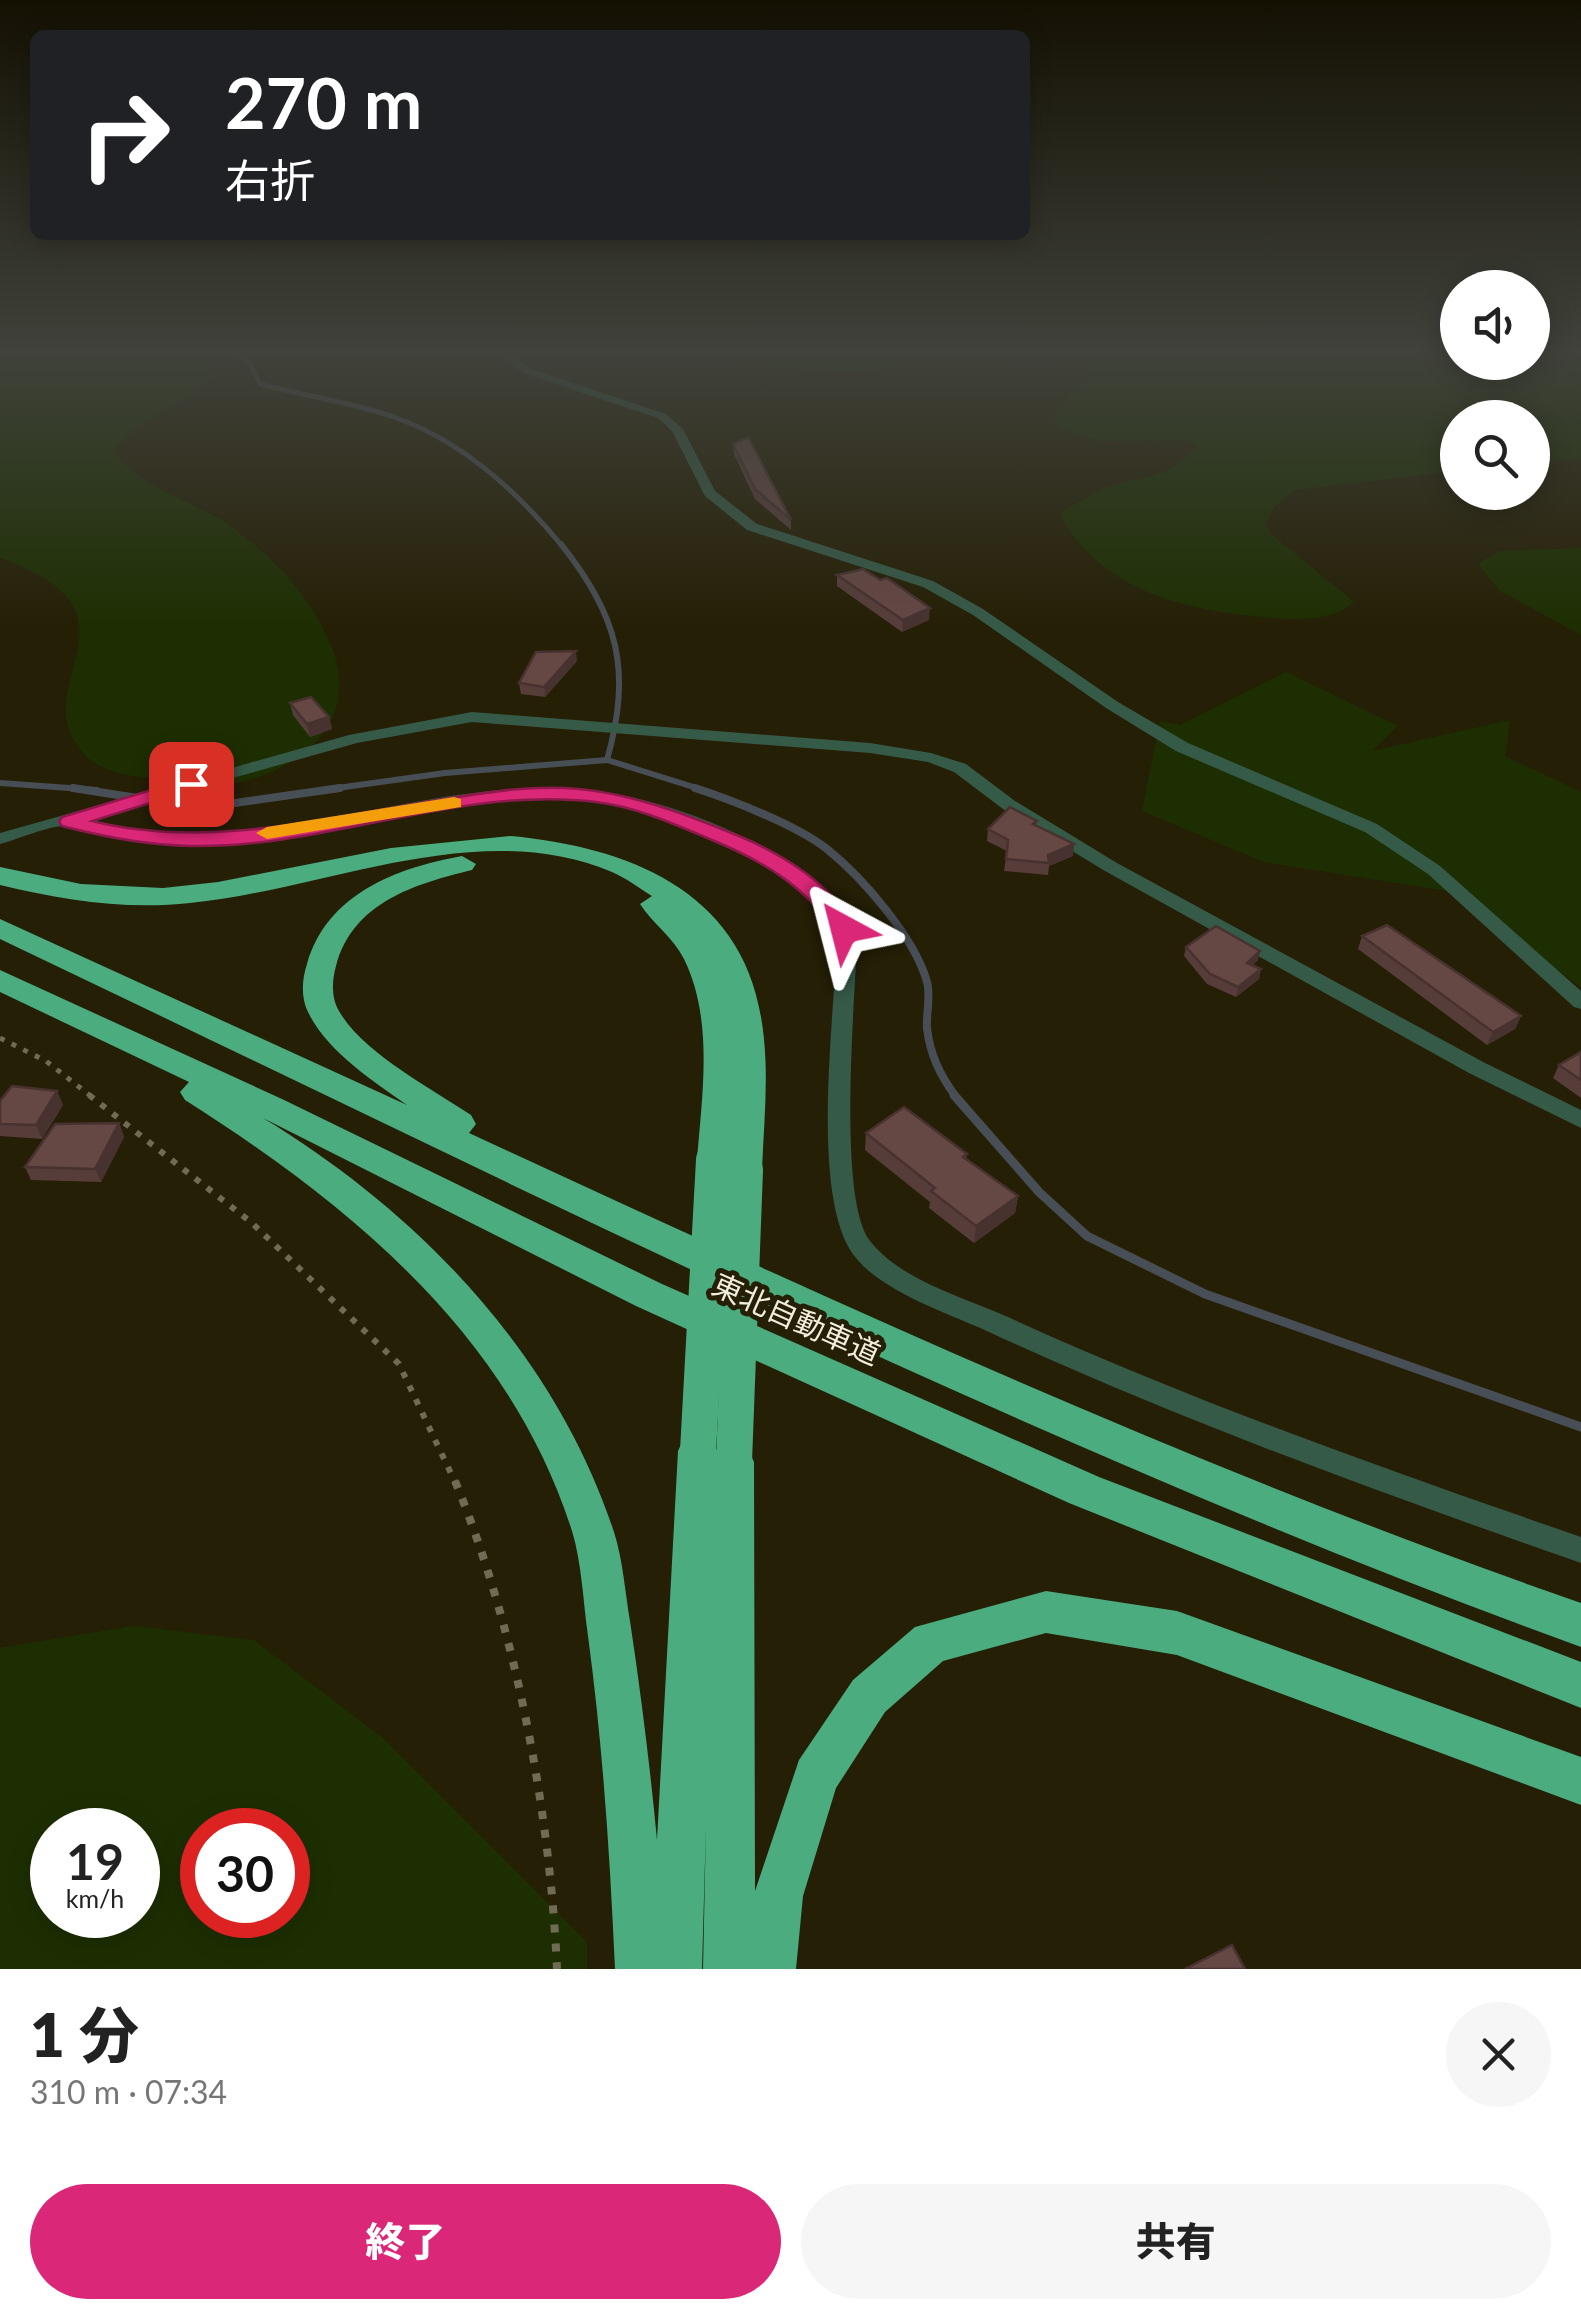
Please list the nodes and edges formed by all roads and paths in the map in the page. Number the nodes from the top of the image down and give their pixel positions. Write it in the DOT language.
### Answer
graph roads {
  1 [pos="685,444"];
  2 [pos="70,822"];
  3 [pos="0,838"];
  4 [pos="0,876"];
  5 [pos="0,928"];
  6 [pos="17,989"];
  7 [pos="1581,1002"];
  8 [pos="0,1038"];
  9 [pos="1581,1120"];
  10 [pos="729,1165"];
  11 [pos="526,1171"];
  12 [pos="716,1457"];
  13 [pos="1581,1550"];
  14 [pos="1581,1625"];
  15 [pos="1581,1685"];
  16 [pos="1581,1782"];
  17 [pos="557,1969"];
  18 [pos="641,1969"];
  19 [pos="676,1969"];
  20 [pos="730,1969"];
  21 [pos="770,1969"];
  1 -- 7 [label="street"];
  2 -- 3 [label="street"];
  2 -- 9 [label="street"];
  2 -- 13 [label="street"];
  4 -- 10 [label="highway"];
  5 -- 11 [label="highway, 東北自動車道"];
  6 -- 15 [label="highway, 東北自動車道"];
  6 -- 18 [label="highway"];
  8 -- 17 [label="path"];
  10 -- 11 [label="highway"];
  10 -- 12 [label="highway, bridge"];
  11 -- 14 [label="highway, 東北自動車道"];
  12 -- 19 [label="highway"];
  12 -- 20 [label="highway"];
  16 -- 21 [label="highway"];
}
